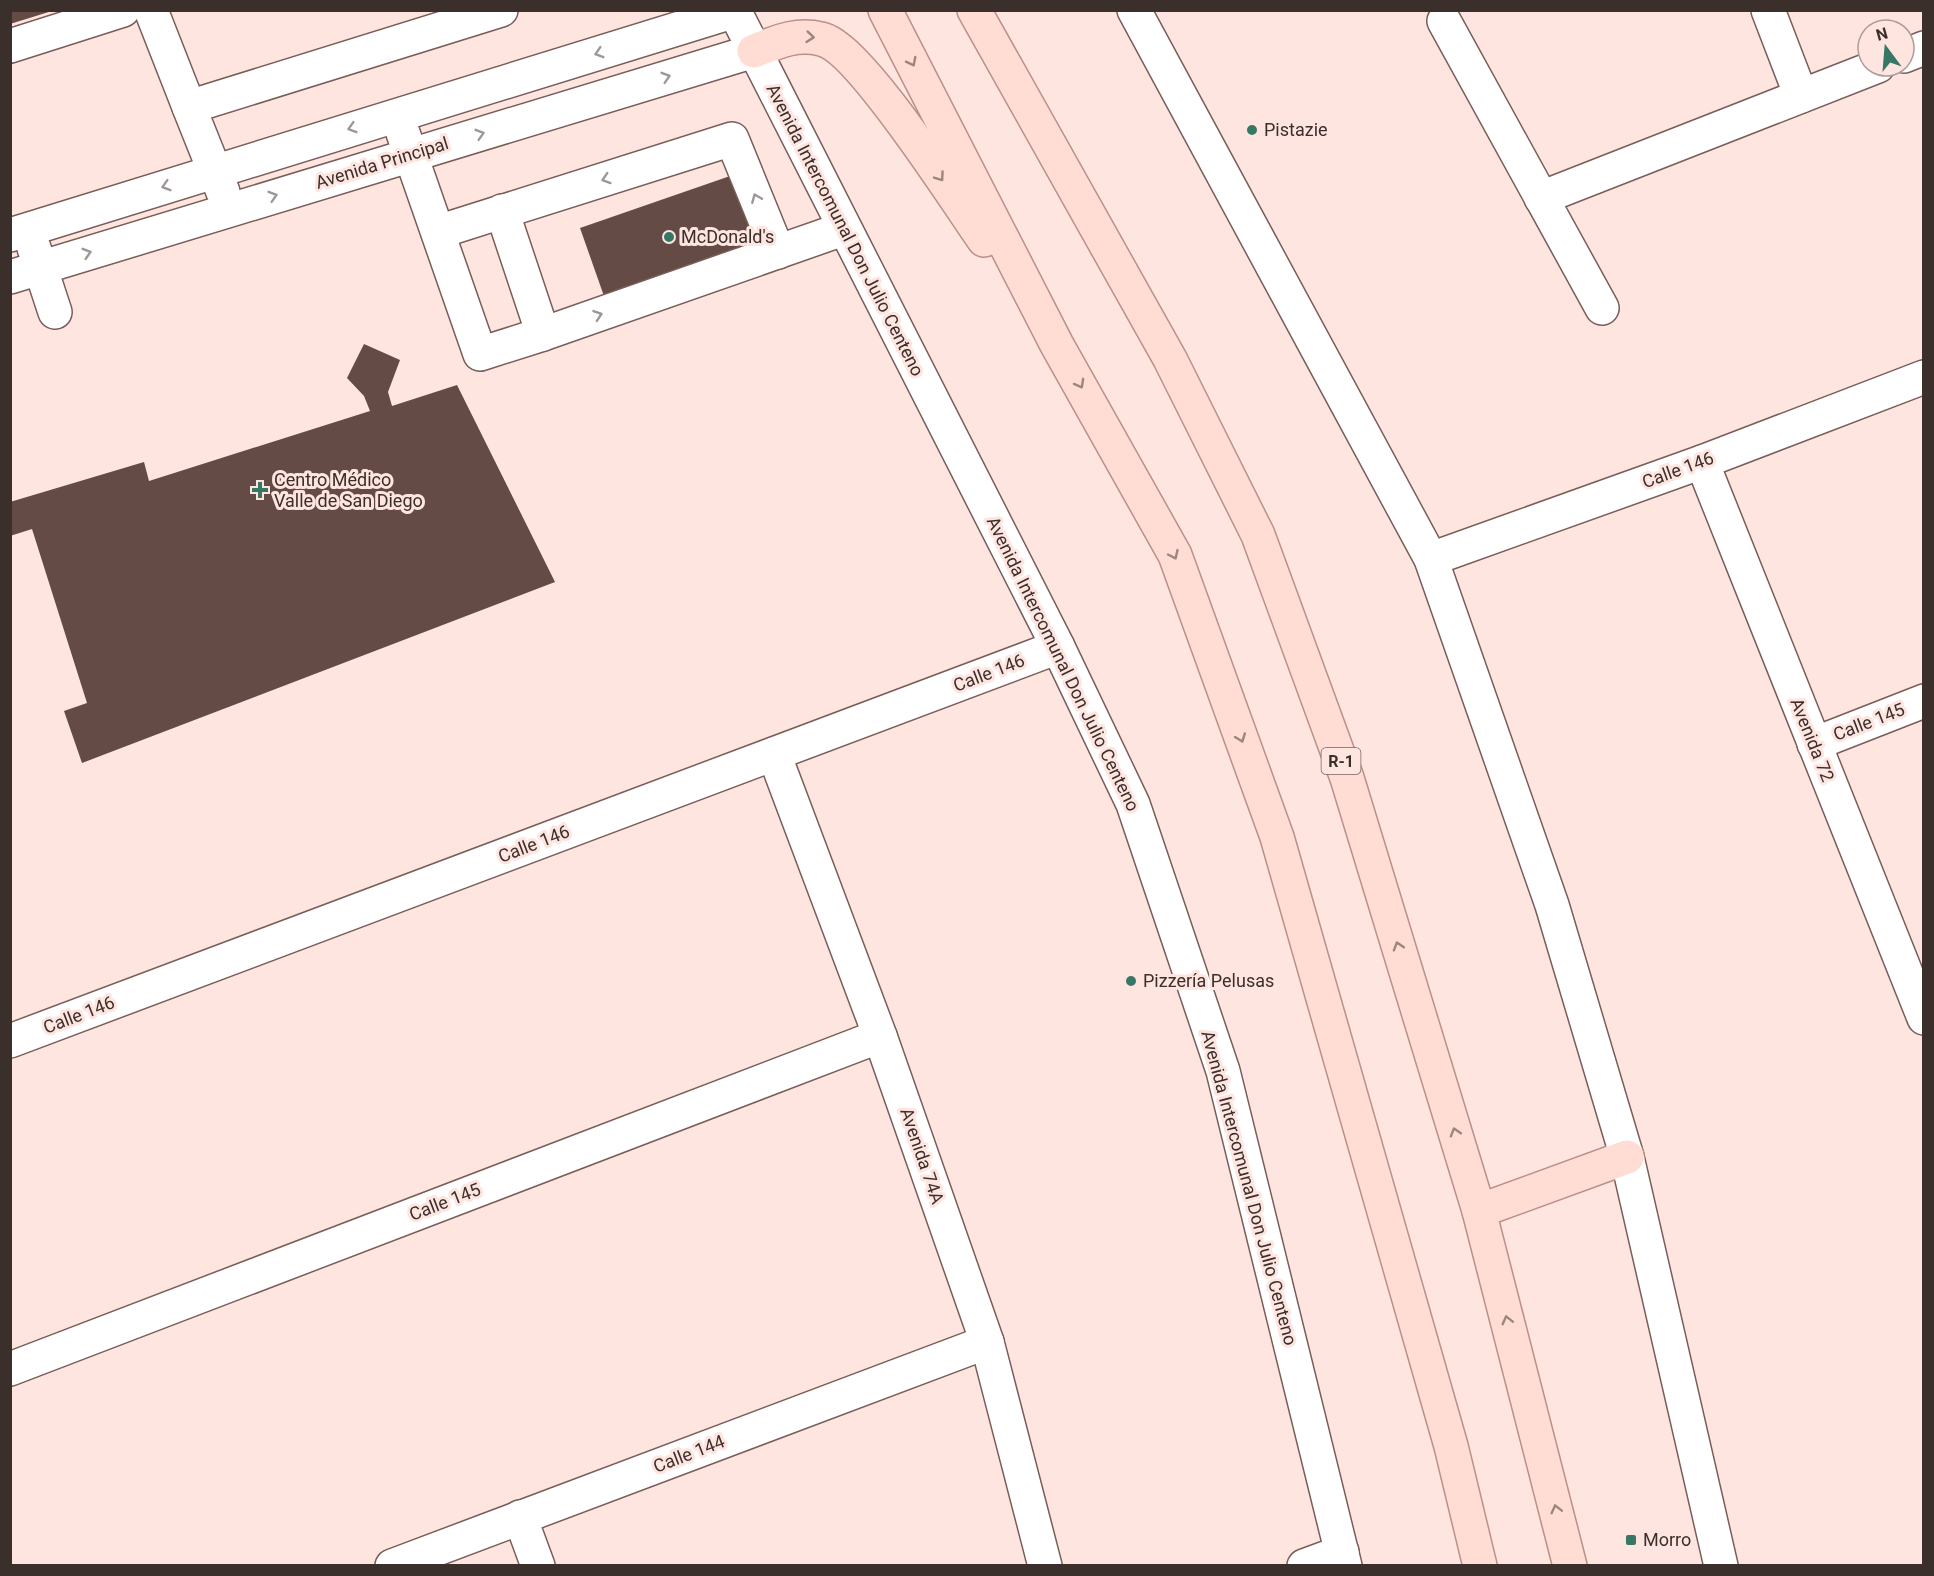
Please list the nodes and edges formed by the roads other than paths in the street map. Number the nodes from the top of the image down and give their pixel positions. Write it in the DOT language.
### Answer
graph roads {
  1 [pos="123,10"];
  2 [pos="151,10"];
  3 [pos="501,10"];
  4 [pos="885,10"];
  5 [pos="974,10"];
  6 [pos="1134,10"];
  7 [pos="1768,10"];
  8 [pos="735,11"];
  9 [pos="1444,21"];
  10 [pos="10,45"];
  11 [pos="754,51"];
  12 [pos="1856,75"];
  13 [pos="1802,96"];
  14 [pos="189,107"];
  15 [pos="396,115"];
  16 [pos="411,155"];
  17 [pos="216,171"];
  18 [pos="1541,198"];
  19 [pos="229,210"];
  20 [pos="502,211"];
  21 [pos="843,229"];
  22 [pos="20,232"];
  23 [pos="438,232"];
  24 [pos="778,252"];
  25 [pos="25,272"];
  26 [pos="1602,308"];
  27 [pos="55,312"];
  28 [pos="543,334"];
  29 [pos="1057,345"];
  30 [pos="1923,377"];
  31 [pos="1702,462"];
  32 [pos="1431,559"];
  33 [pos="1058,647"];
  34 [pos="1923,701"];
  35 [pos="1814,744"];
  36 [pos="774,754"];
  37 [pos="1923,1018"];
  38 [pos="880,1036"];
  39 [pos="10,1041"];
  40 [pos="1627,1157"];
  41 [pos="1479,1211"];
  42 [pos="987,1342"];
  43 [pos="10,1368"];
  44 [pos="520,1517"];
  45 [pos="1344,1559"];
  46 [pos="392,1566"];
  47 [pos="538,1566"];
  48 [pos="1046,1566"];
  49 [pos="1304,1566"];
  50 [pos="1480,1566"];
  51 [pos="1570,1566"];
  52 [pos="1721,1566"];
  1 -- 10 [label="street"];
  2 -- 14 [label="street"];
  3 -- 14 [label="street"];
  4 -- 29 [label="main road, one-way"];
  41 -- 5 [label="main road, R-1, one-way"];
  6 -- 32 [label="street"];
  7 -- 13 [label="street"];
  8 -- 11 [label="street, Avenida Intercomunal Don Julio Centeno"];
  8 -- 15 [label="street, one-way"];
  9 -- 18 [label="street"];
  16 -- 11 [label="street, Avenida Principal, one-way"];
  11 -- 21 [label="street, Avenida Intercomunal Don Julio Centeno"];
  11 -- 29 [label="main road, one-way"];
  12 -- 13 [label="street"];
  13 -- 18 [label="street"];
  14 -- 17 [label="street"];
  15 -- 16 [label="street"];
  15 -- 17 [label="street, one-way"];
  19 -- 16 [label="street, Avenida Principal, one-way"];
  16 -- 23 [label="street"];
  17 -- 19 [label="street"];
  17 -- 22 [label="street, one-way"];
  18 -- 26 [label="street"];
  25 -- 19 [label="street, Avenida Principal, one-way"];
  20 -- 23 [label="street"];
  24 -- 20 [label="street, one-way"];
  20 -- 28 [label="street"];
  21 -- 24 [label="street"];
  21 -- 33 [label="street, Avenida Intercomunal Don Julio Centeno"];
  22 -- 25 [label="street"];
  23 -- 28 [label="street"];
  28 -- 24 [label="street, one-way"];
  25 -- 27 [label="street"];
  29 -- 50 [label="main road, one-way"];
  30 -- 31 [label="street, Calle 146"];
  31 -- 32 [label="street, Calle 146"];
  31 -- 35 [label="street, Avenida 72"];
  32 -- 40 [label="street"];
  33 -- 36 [label="street, Calle 146"];
  33 -- 45 [label="street, Avenida Intercomunal Don Julio Centeno"];
  34 -- 35 [label="street, Calle 145"];
  35 -- 37 [label="street, Avenida 72"];
  36 -- 38 [label="street, Avenida 74A"];
  36 -- 39 [label="street, Calle 146"];
  38 -- 42 [label="street, Avenida 74A"];
  38 -- 43 [label="street, Calle 145"];
  40 -- 41 [label="main road"];
  40 -- 52 [label="street"];
  51 -- 41 [label="main road, R-1, one-way"];
  42 -- 44 [label="street, Calle 144"];
  42 -- 48 [label="street, Avenida 74A"];
  44 -- 46 [label="street, Calle 144"];
  44 -- 47 [label="street"];
  45 -- 49 [label="street"];
}
